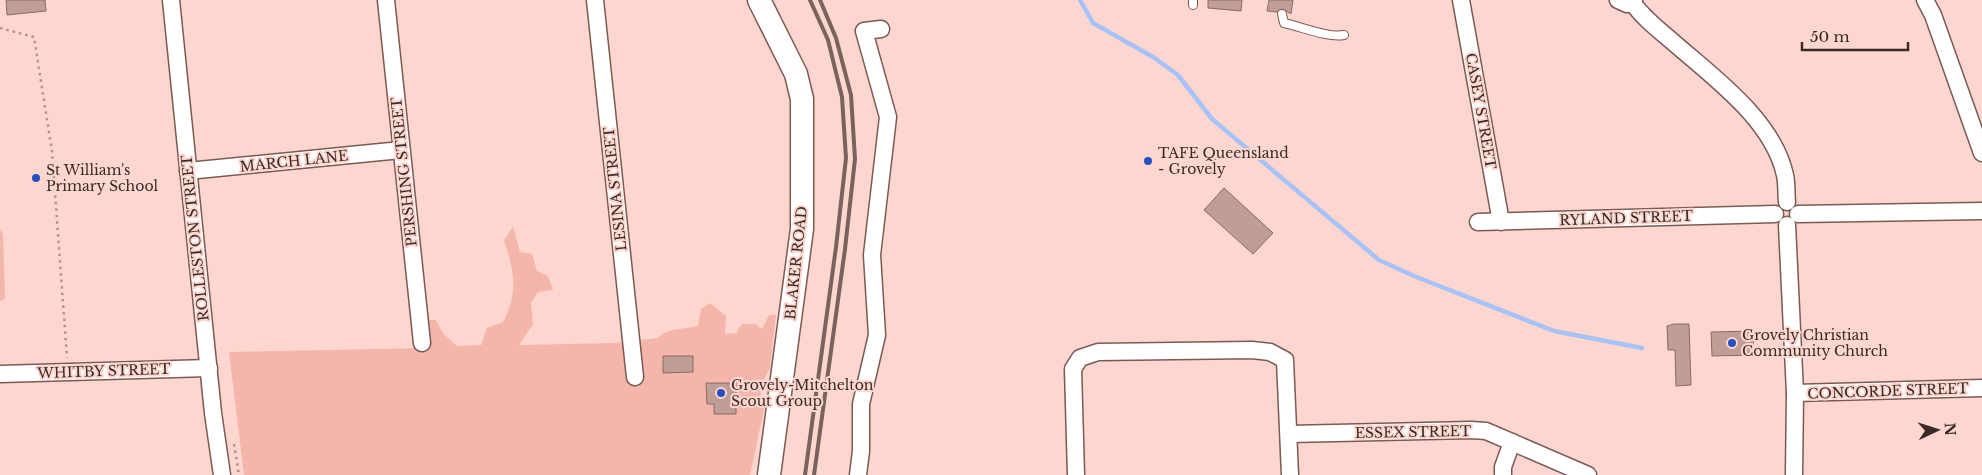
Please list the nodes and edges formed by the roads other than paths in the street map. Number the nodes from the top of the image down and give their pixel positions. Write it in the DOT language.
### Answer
graph roads {
  1 [pos="171,0"];
  2 [pos="386,0"];
  3 [pos="595,0"];
  4 [pos="759,0"];
  5 [pos="1461,0"];
  6 [pos="1925,0"];
  7 [pos="1628,1"];
  8 [pos="1282,14"];
  9 [pos="881,29"];
  10 [pos="1344,35"];
  11 [pos="401,150"];
  12 [pos="1982,153"];
  13 [pos="188,171"];
  14 [pos="1787,202"];
  15 [pos="1982,211"];
  16 [pos="1775,214"];
  17 [pos="1793,220"];
  18 [pos="1478,222"];
  19 [pos="1501,222"];
  20 [pos="422,343"];
  21 [pos="209,368"];
  22 [pos="0,374"];
  23 [pos="635,377"];
  24 [pos="1982,388"];
  25 [pos="1794,393"];
  26 [pos="1289,434"];
  27 [pos="1512,442"];
  28 [pos="222,475"];
  29 [pos="769,475"];
  30 [pos="858,475"];
  31 [pos="1076,475"];
  32 [pos="1290,475"];
  33 [pos="1503,475"];
  34 [pos="1588,475"];
  35 [pos="1794,475"];
  1 -- 13 [label="street, ROLLESTON STREET"];
  2 -- 11 [label="street, PERSHING STREET"];
  3 -- 23 [label="street, LESINA STREET"];
  4 -- 29 [label="street, BLAKER ROAD"];
  5 -- 19 [label="street, CASEY STREET"];
  6 -- 12 [label="street"];
  7 -- 14 [label="street"];
  8 -- 10 [label="lane"];
  9 -- 30 [label="street"];
  11 -- 13 [label="street, MARCH LANE"];
  11 -- 20 [label="street, PERSHING STREET"];
  13 -- 21 [label="street, ROLLESTON STREET"];
  14 -- 16 [label="street"];
  14 -- 17 [label="street"];
  15 -- 17 [label="street"];
  16 -- 17 [label="street"];
  16 -- 19 [label="street, RYLAND STREET"];
  17 -- 25 [label="street"];
  18 -- 19 [label="street, RYLAND STREET"];
  21 -- 22 [label="street, WHITBY STREET"];
  21 -- 28 [label="street, ROLLESTON STREET"];
  24 -- 25 [label="street, CONCORDE STREET"];
  25 -- 35 [label="street"];
  26 -- 27 [label="street, ESSEX STREET"];
  26 -- 31 [label="street"];
  26 -- 32 [label="street"];
  27 -- 33 [label="street"];
  27 -- 34 [label="street, ESSEX STREET"];
}
